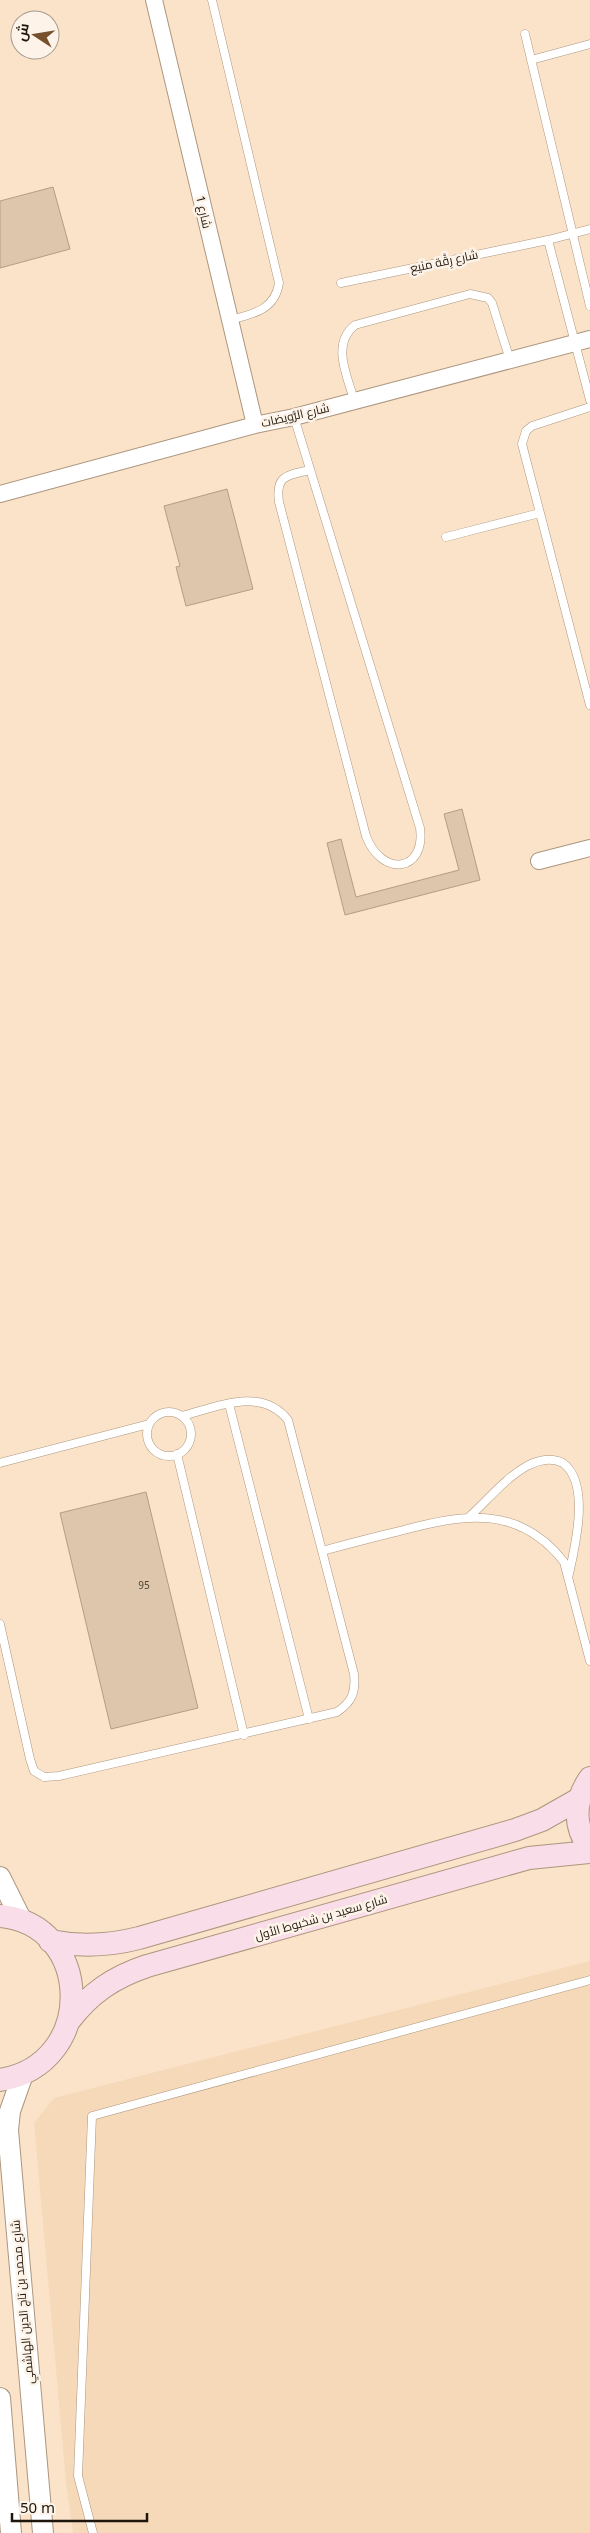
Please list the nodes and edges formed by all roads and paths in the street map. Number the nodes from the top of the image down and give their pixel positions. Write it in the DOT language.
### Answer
graph roads {
  1 [pos="154,0"];
  2 [pos="212,0"];
  3 [pos="525,34"];
  4 [pos="590,44"];
  5 [pos="531,60"];
  6 [pos="590,229"];
  7 [pos="572,234"];
  8 [pos="548,240"];
  9 [pos="341,283"];
  10 [pos="590,306"];
  11 [pos="230,320"];
  12 [pos="583,341"];
  13 [pos="510,360"];
  14 [pos="354,400"];
  15 [pos="590,400"];
  16 [pos="590,407"];
  17 [pos="294,417"];
  18 [pos="255,425"];
  19 [pos="310,470"];
  20 [pos="0,494"];
  21 [pos="540,513"];
  22 [pos="446,538"];
  23 [pos="590,705"];
  24 [pos="590,848"];
  25 [pos="539,861"];
  26 [pos="229,1404"];
  27 [pos="182,1416"];
  28 [pos="150,1424"];
  29 [pos="177,1454"];
  30 [pos="0,1463"];
  31 [pos="468,1517"];
  32 [pos="322,1551"];
  33 [pos="568,1574"];
  34 [pos="0,1624"];
  35 [pos="590,1661"];
  36 [pos="309,1719"];
  37 [pos="244,1735"];
  38 [pos="590,1778"];
  39 [pos="579,1798"];
  40 [pos="590,1850"];
  41 [pos="0,1878"];
  42 [pos="0,1916"];
  43 [pos="22,1921"];
  44 [pos="50,1940"];
  45 [pos="590,1980"];
  46 [pos="69,2021"];
  47 [pos="23,2074"];
  48 [pos="0,2080"];
  49 [pos="0,2398"];
  50 [pos="11,2533"];
  51 [pos="43,2533"];
  52 [pos="93,2533"];
  1 -- 11 [label="street, شارع 1"];
  2 -- 11 [label="lane"];
  3 -- 5 [label="lane"];
  4 -- 5 [label="lane"];
  5 -- 7 [label="lane"];
  6 -- 7 [label="lane, شارع رِقَّة منَيع"];
  7 -- 8 [label="lane, شارع رِقَّة منَيع"];
  7 -- 10 [label="lane"];
  8 -- 9 [label="lane, شارع رِقَّة منَيع"];
  8 -- 12 [label="lane"];
  11 -- 18 [label="street, شارع 1"];
  12 -- 13 [label="street, شارع الرُّويضات"];
  12 -- 15 [label="lane"];
  13 -- 14 [label="street, شارع الرُّويضات"];
  13 -- 14 [label="lane"];
  14 -- 17 [label="street, شارع الرُّويضات"];
  16 -- 21 [label="lane"];
  17 -- 18 [label="street, شارع الرُّويضات"];
  17 -- 19 [label="lane"];
  18 -- 20 [label="street, شارع الرُّويضات"];
  19 -- 19 [label="lane"];
  21 -- 22 [label="lane"];
  21 -- 23 [label="lane"];
  24 -- 25 [label="street"];
  26 -- 27 [label="lane"];
  26 -- 32 [label="lane"];
  26 -- 36 [label="lane"];
  27 -- 28 [label="lane"];
  27 -- 29 [label="lane"];
  28 -- 29 [label="lane"];
  28 -- 30 [label="lane"];
  29 -- 37 [label="lane"];
  31 -- 32 [label="lane"];
  31 -- 33 [label="lane"];
  31 -- 33 [label="lane"];
  32 -- 36 [label="lane"];
  33 -- 35 [label="lane"];
  34 -- 37 [label="lane"];
  36 -- 37 [label="lane"];
  38 -- 39 [label="main road"];
  39 -- 40 [label="main road"];
  39 -- 44 [label="main road"];
  40 -- 46 [label="main road, شارع سعيد بن شخبوط الأول"];
  41 -- 43 [label="street"];
  42 -- 43 [label="main road"];
  43 -- 44 [label="main road"];
  44 -- 46 [label="main road"];
  45 -- 52 [label="lane"];
  46 -- 47 [label="main road"];
  47 -- 48 [label="main road"];
  47 -- 51 [label="street, شارع محمد بن تاج الدين الهاشمي"];
  49 -- 50 [label="street"];
}
